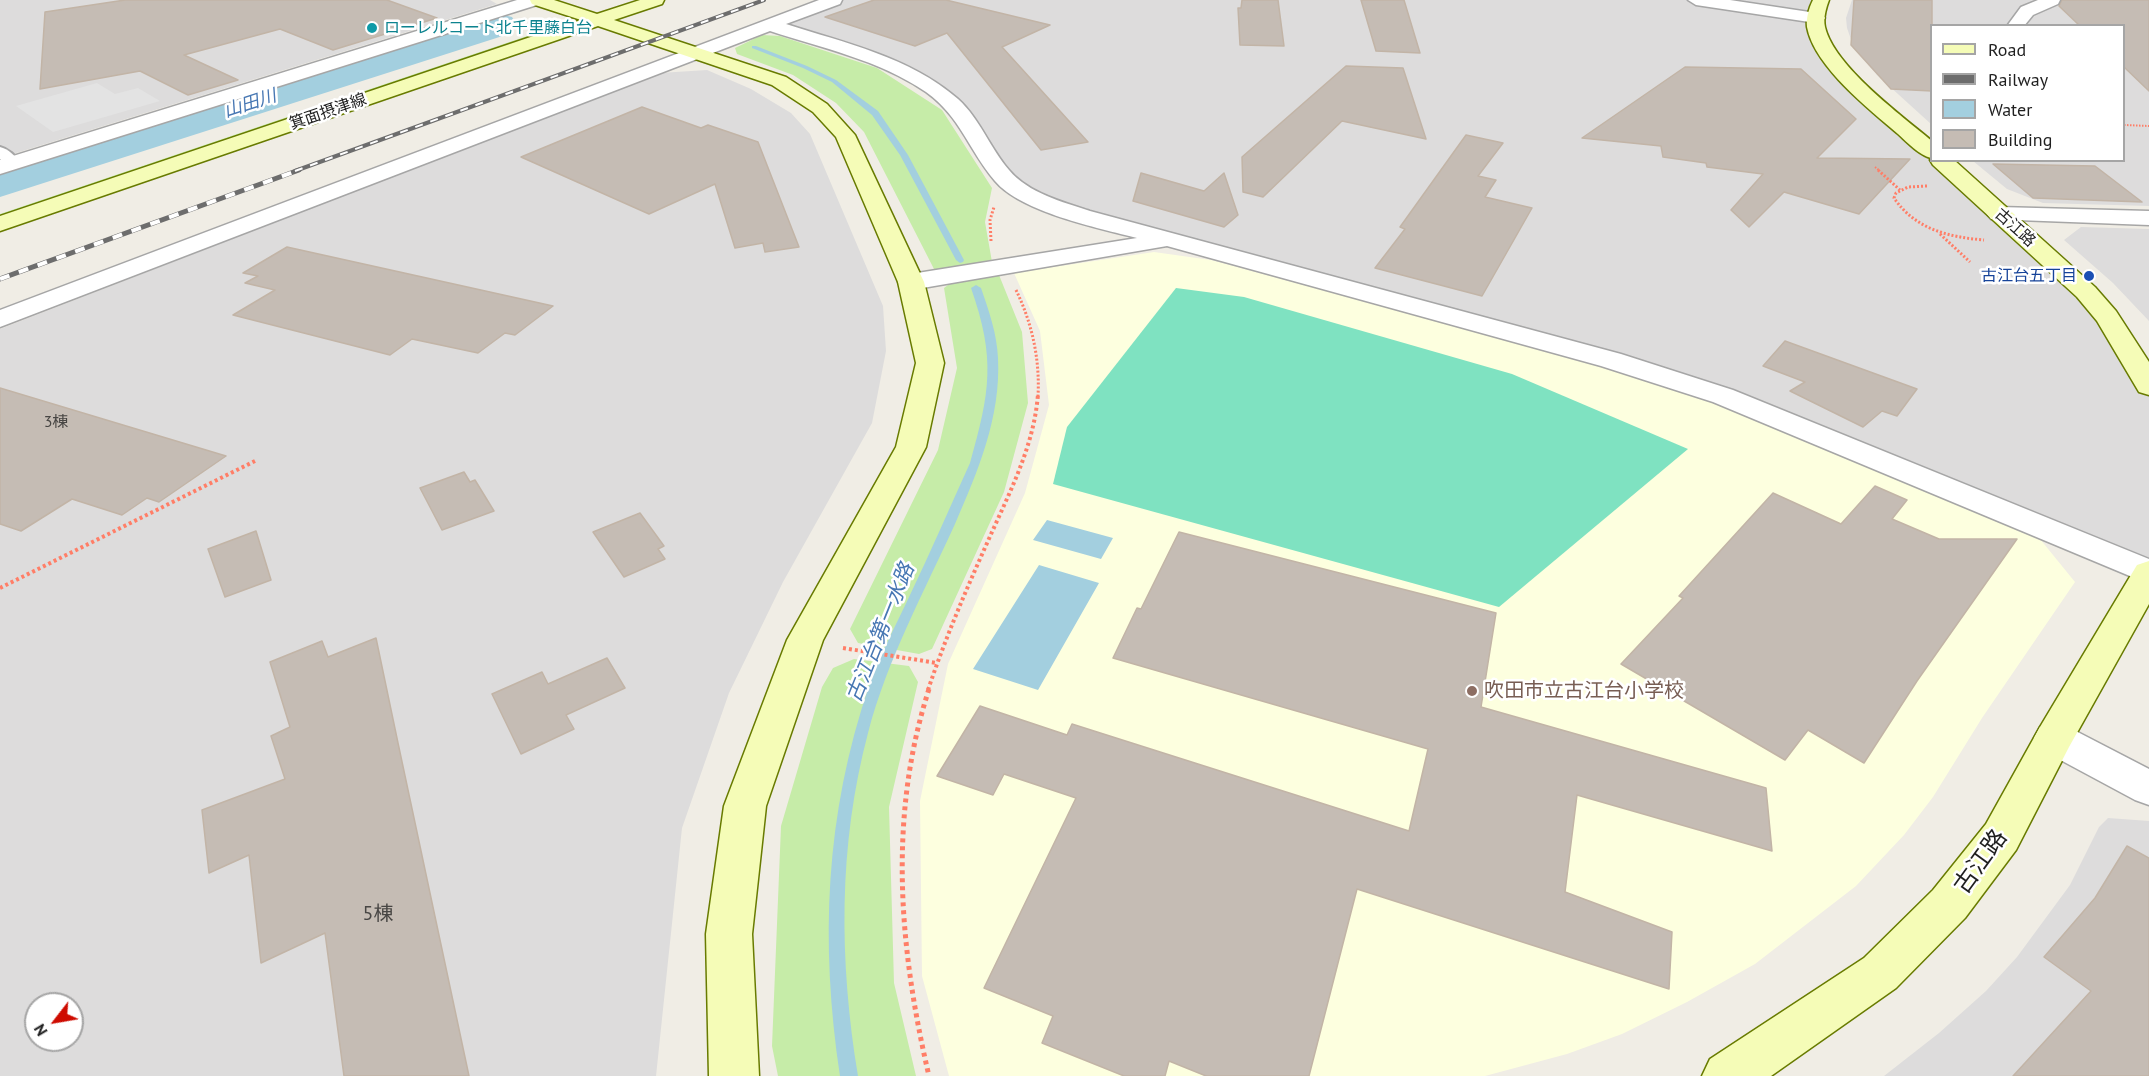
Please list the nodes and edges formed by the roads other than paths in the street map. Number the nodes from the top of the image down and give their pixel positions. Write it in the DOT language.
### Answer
graph roads {
  1 [pos="536,0"];
  2 [pos="624,0"];
  3 [pos="656,0"];
  4 [pos="834,0"];
  5 [pos="1696,0"];
  6 [pos="2052,0"];
  7 [pos="1819,9"];
  8 [pos="591,17"];
  9 [pos="2017,24"];
  10 [pos="770,25"];
  11 [pos="699,52"];
  12 [pos="1930,150"];
  13 [pos="4,160"];
  14 [pos="1943,162"];
  15 [pos="0,208"];
  16 [pos="1999,213"];
  17 [pos="2149,218"];
  18 [pos="0,224"];
  19 [pos="1169,241"];
  20 [pos="911,282"];
  21 [pos="0,319"];
  22 [pos="2149,386"];
  23 [pos="2149,572"];
  24 [pos="2054,738"];
  25 [pos="2149,788"];
  26 [pos="734,1076"];
  27 [pos="1727,1076"];
  1 -- 8 [label="street"];
  1 -- 13 [label="street"];
  2 -- 8 [label="street, 箕面摂津線"];
  3 -- 8 [label="street, 箕面摂津線"];
  4 -- 10 [label="street"];
  5 -- 7 [label="street"];
  6 -- 9 [label="street"];
  7 -- 12 [label="street"];
  8 -- 11 [label="street"];
  8 -- 15 [label="street, 箕面摂津線"];
  8 -- 18 [label="street, 箕面摂津線"];
  10 -- 11 [label="street"];
  10 -- 19 [label="street"];
  11 -- 20 [label="street"];
  11 -- 21 [label="street"];
  14 -- 16 [label="street, 古江路"];
  16 -- 17 [label="street"];
  16 -- 22 [label="street, 古江路"];
  19 -- 20 [label="street"];
  19 -- 23 [label="street"];
  20 -- 26 [label="street"];
  23 -- 24 [label="street, 古江路"];
  24 -- 25 [label="street"];
  24 -- 27 [label="street, 古江路"];
}
